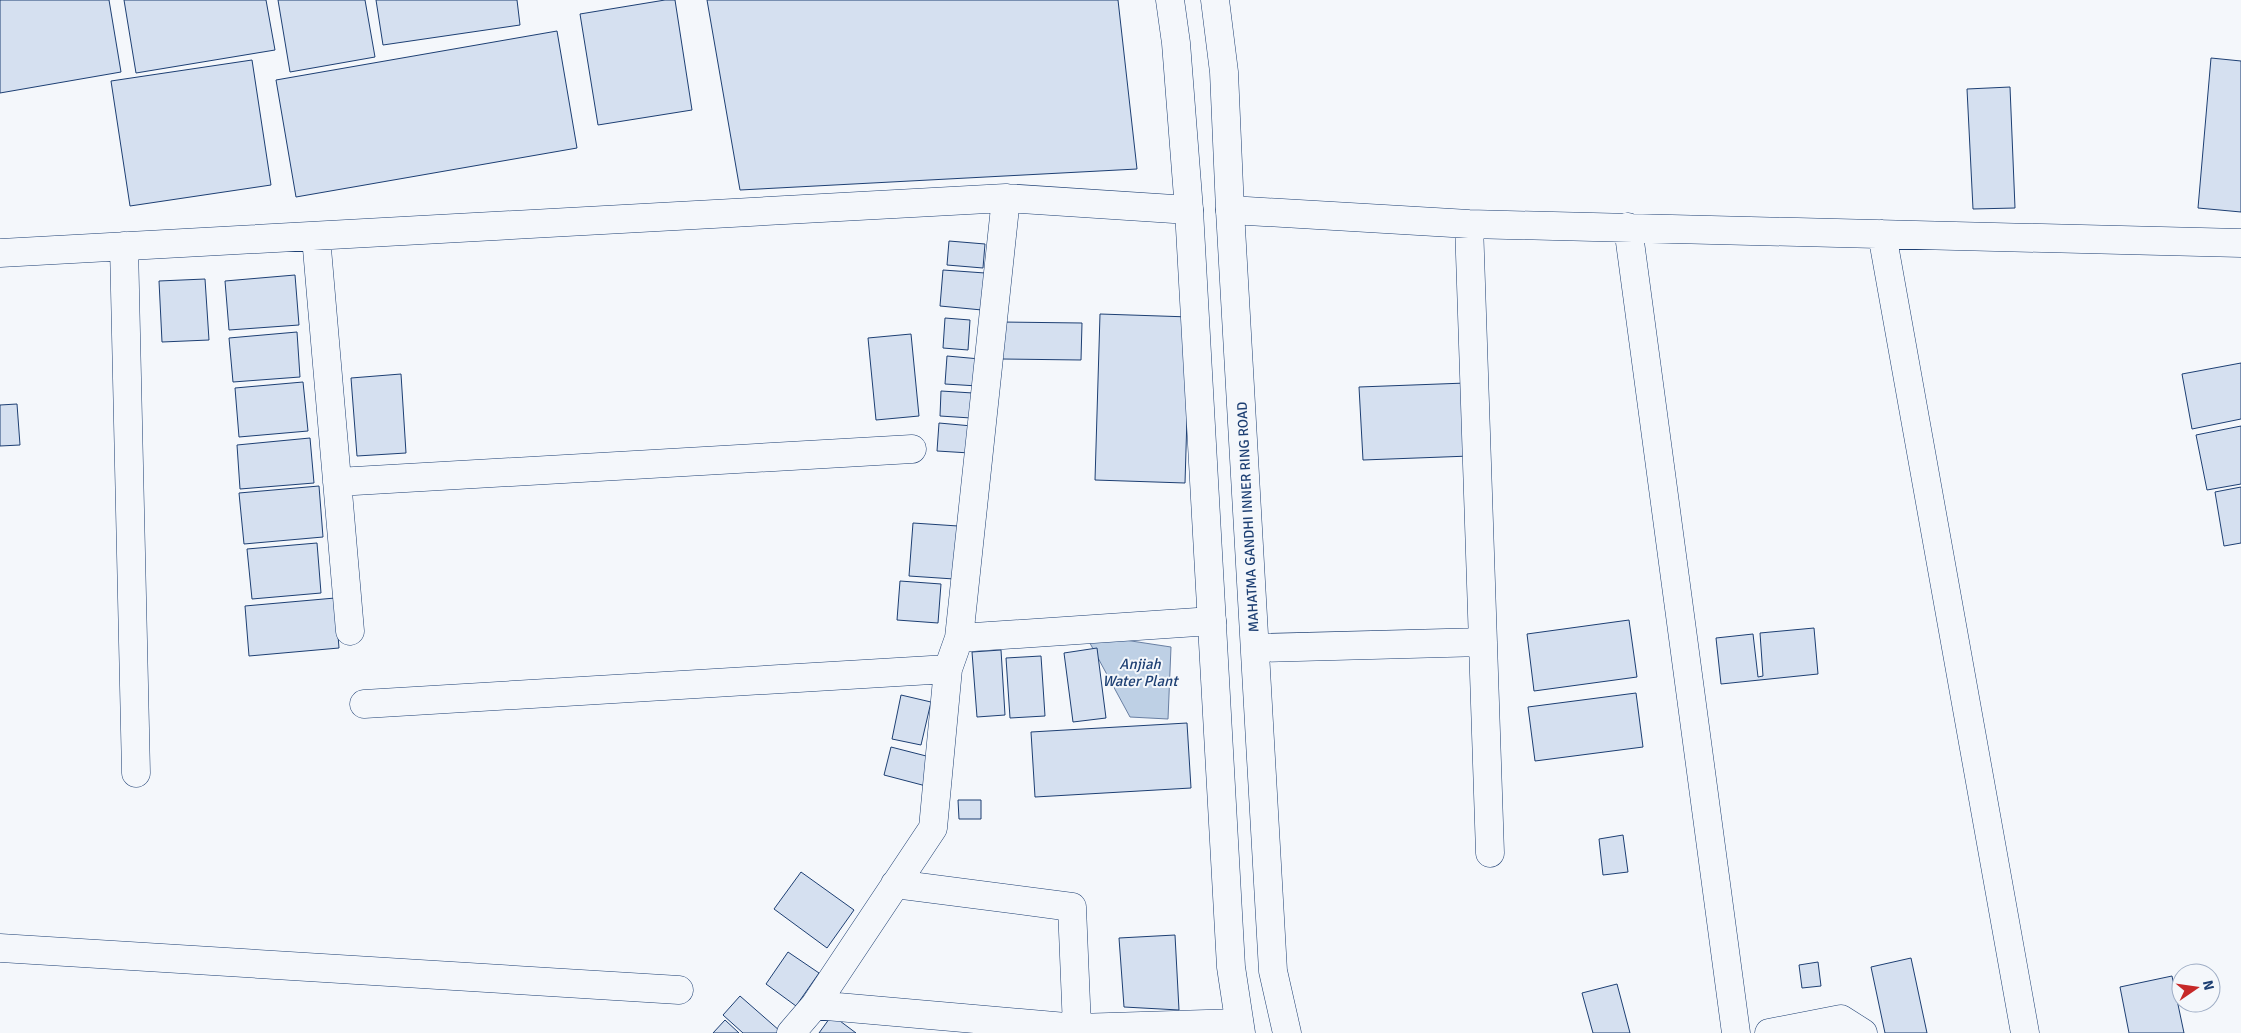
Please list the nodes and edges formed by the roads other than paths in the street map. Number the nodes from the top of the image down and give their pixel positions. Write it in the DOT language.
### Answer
graph roads {
  1 [pos="1170,0"];
  2 [pos="1215,0"];
  3 [pos="1006,198"];
  4 [pos="1189,210"];
  5 [pos="1230,210"];
  6 [pos="1469,224"];
  7 [pos="1628,227"];
  8 [pos="1882,234"];
  9 [pos="316,237"];
  10 [pos="2241,243"];
  11 [pos="124,246"];
  12 [pos="0,253"];
  13 [pos="912,449"];
  14 [pos="337,482"];
  15 [pos="1212,621"];
  16 [pos="350,631"];
  17 [pos="960,638"];
  18 [pos="1483,642"];
  19 [pos="1256,648"];
  20 [pos="948,669"];
  21 [pos="364,704"];
  22 [pos="136,773"];
  23 [pos="1490,853"];
  24 [pos="895,884"];
  25 [pos="0,948"];
  26 [pos="679,990"];
  27 [pos="815,1005"];
  28 [pos="1077,1028"];
  29 [pos="1240,1028"];
  30 [pos="791,1033"];
  31 [pos="1287,1033"];
  32 [pos="1736,1033"];
  33 [pos="1769,1033"];
  34 [pos="1863,1033"];
  35 [pos="2025,1033"];
  1 -- 4 [label="street"];
  2 -- 5 [label="street, MAHATMA GANDHI INNER RING ROAD"];
  3 -- 4 [label="street"];
  3 -- 9 [label="street"];
  3 -- 17 [label="street"];
  4 -- 15 [label="street"];
  5 -- 6 [label="street"];
  5 -- 19 [label="street, MAHATMA GANDHI INNER RING ROAD"];
  6 -- 7 [label="street"];
  6 -- 18 [label="street"];
  7 -- 8 [label="street"];
  7 -- 32 [label="street"];
  8 -- 10 [label="street"];
  8 -- 35 [label="street"];
  9 -- 11 [label="street"];
  9 -- 14 [label="street"];
  11 -- 12 [label="street"];
  11 -- 22 [label="street"];
  13 -- 14 [label="street"];
  14 -- 16 [label="street"];
  15 -- 17 [label="street"];
  15 -- 29 [label="street"];
  17 -- 20 [label="street"];
  18 -- 19 [label="street"];
  18 -- 23 [label="street"];
  19 -- 31 [label="street, MAHATMA GANDHI INNER RING ROAD"];
  20 -- 21 [label="street"];
  20 -- 24 [label="street"];
  24 -- 27 [label="street"];
  24 -- 28 [label="street"];
  25 -- 26 [label="street"];
  27 -- 28 [label="street"];
  27 -- 30 [label="street"];
  28 -- 29 [label="street"];
  33 -- 34 [label="street"];
}
